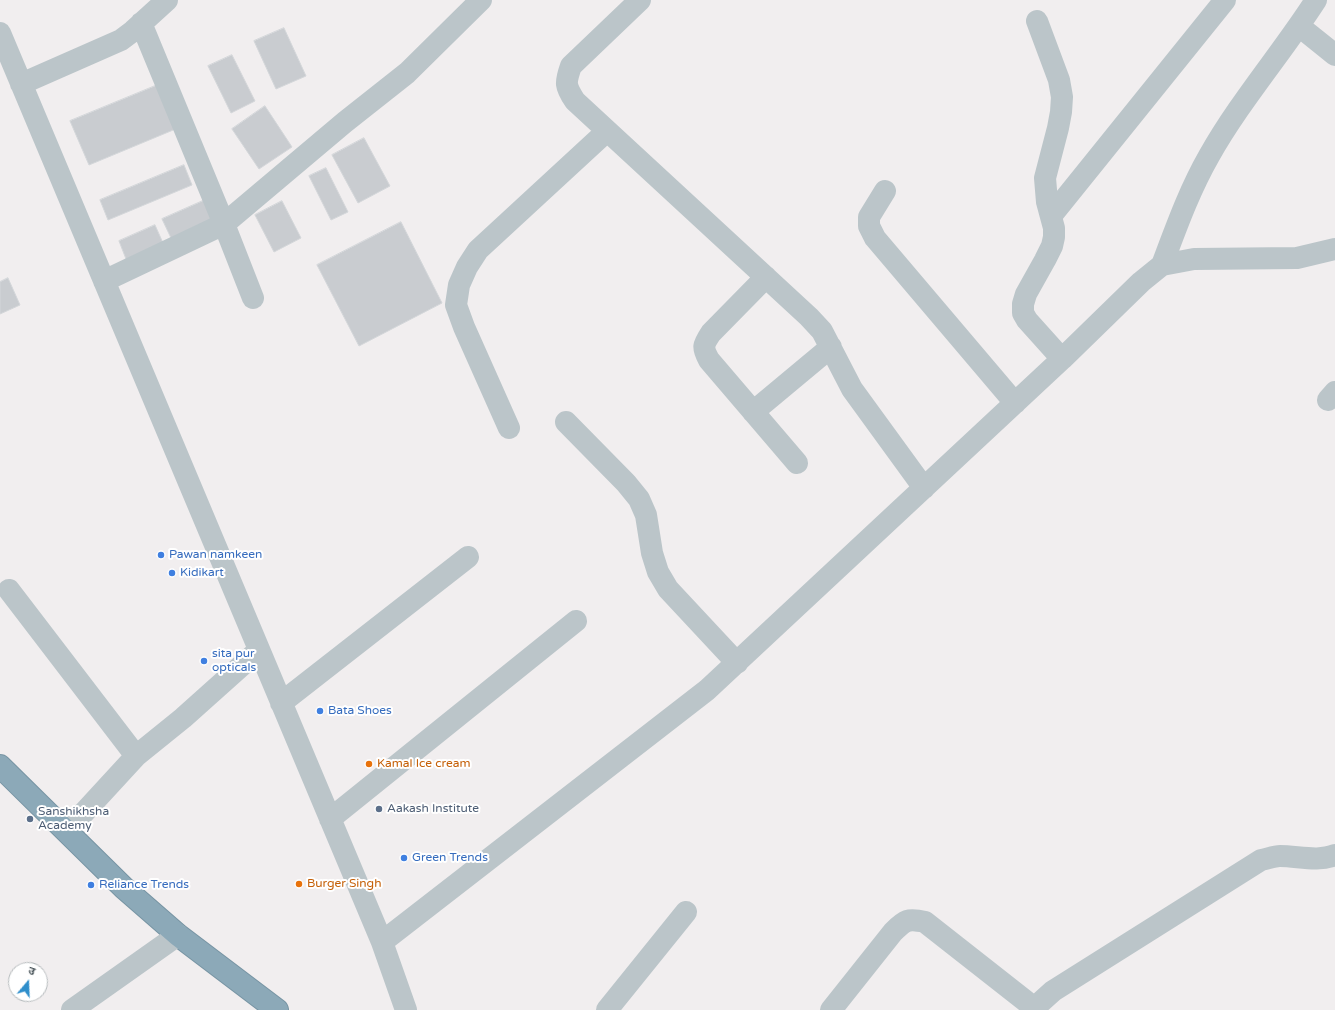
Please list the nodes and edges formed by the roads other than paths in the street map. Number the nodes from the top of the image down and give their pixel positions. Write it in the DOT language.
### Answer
graph roads {
  1 [pos="167,0"];
  2 [pos="480,0"];
  3 [pos="640,0"];
  4 [pos="1224,0"];
  5 [pos="1316,0"];
  6 [pos="1037,21"];
  7 [pos="141,23"];
  8 [pos="1299,26"];
  9 [pos="0,33"];
  10 [pos="1335,55"];
  11 [pos="21,84"];
  12 [pos="607,131"];
  13 [pos="885,191"];
  14 [pos="1051,216"];
  15 [pos="224,224"];
  16 [pos="1335,249"];
  17 [pos="1162,265"];
  18 [pos="766,277"];
  19 [pos="104,281"];
  20 [pos="253,298"];
  21 [pos="831,347"];
  22 [pos="1062,360"];
  23 [pos="1015,403"];
  24 [pos="753,412"];
  25 [pos="566,422"];
  26 [pos="509,428"];
  27 [pos="797,463"];
  28 [pos="924,488"];
  29 [pos="468,557"];
  30 [pos="8,590"];
  31 [pos="576,621"];
  32 [pos="259,650"];
  33 [pos="737,663"];
  34 [pos="281,703"];
  35 [pos="136,756"];
  36 [pos="0,766"];
  37 [pos="330,819"];
  38 [pos="67,832"];
  39 [pos="1335,855"];
  40 [pos="686,912"];
  41 [pos="178,935"];
  42 [pos="382,942"];
  43 [pos="1034,1009"];
  44 [pos="72,1010"];
  45 [pos="277,1010"];
  46 [pos="406,1010"];
  47 [pos="607,1010"];
  48 [pos="831,1010"];
  1 -- 7 [label="street"];
  2 -- 15 [label="street"];
  3 -- 12 [label="street"];
  4 -- 14 [label="street"];
  5 -- 8 [label="street"];
  6 -- 14 [label="street"];
  7 -- 11 [label="street"];
  7 -- 15 [label="street"];
  8 -- 10 [label="street"];
  8 -- 17 [label="street"];
  9 -- 11 [label="street"];
  11 -- 19 [label="street"];
  12 -- 18 [label="street"];
  12 -- 26 [label="street"];
  13 -- 23 [label="street"];
  14 -- 22 [label="street"];
  15 -- 19 [label="street"];
  15 -- 20 [label="street"];
  16 -- 17 [label="street"];
  17 -- 22 [label="street"];
  18 -- 21 [label="street"];
  18 -- 24 [label="street"];
  19 -- 32 [label="street"];
  21 -- 24 [label="street"];
  21 -- 28 [label="street"];
  22 -- 23 [label="street"];
  23 -- 28 [label="street"];
  24 -- 27 [label="street"];
  25 -- 33 [label="street"];
  28 -- 33 [label="street"];
  29 -- 34 [label="street"];
  30 -- 35 [label="street"];
  31 -- 37 [label="street"];
  32 -- 34 [label="street"];
  32 -- 35 [label="street"];
  33 -- 42 [label="street"];
  34 -- 37 [label="street"];
  35 -- 38 [label="street"];
  36 -- 38 [label="highway"];
  37 -- 42 [label="street"];
  38 -- 41 [label="highway"];
  39 -- 43 [label="street"];
  40 -- 47 [label="street"];
  41 -- 44 [label="street"];
  41 -- 45 [label="highway"];
  42 -- 46 [label="street"];
  43 -- 48 [label="street"];
}
